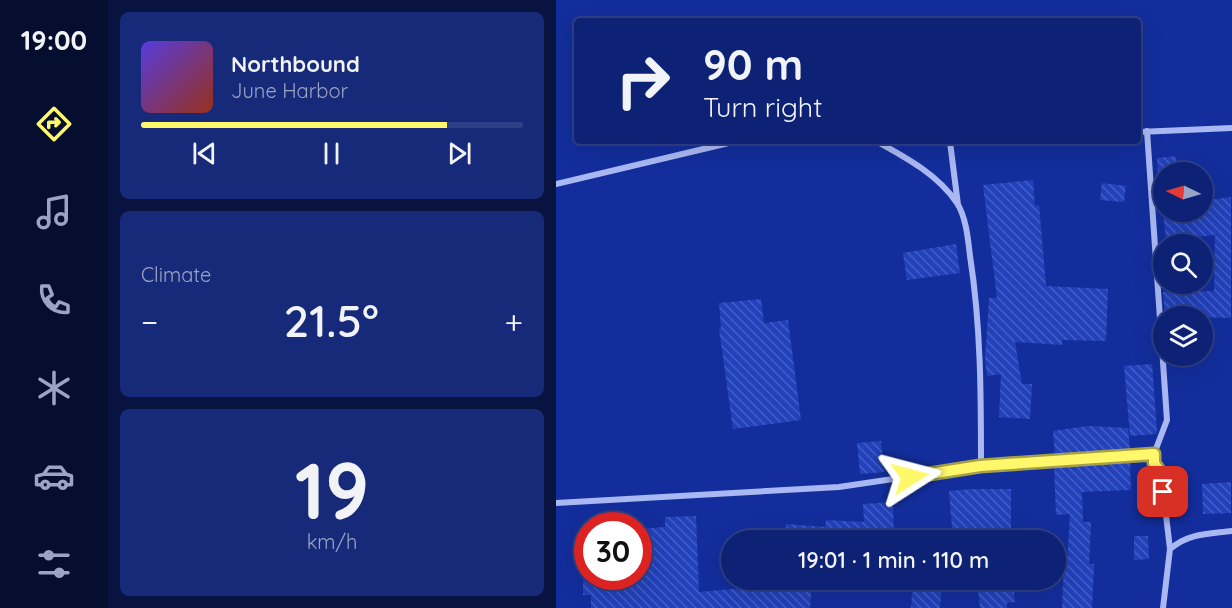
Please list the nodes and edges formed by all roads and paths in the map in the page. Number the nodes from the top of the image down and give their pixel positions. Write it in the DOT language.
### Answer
graph roads {
  1 [pos="1231,128"];
  2 [pos="1147,131"];
  3 [pos="1141,132"];
  4 [pos="724,144"];
  5 [pos="882,144"];
  6 [pos="950,144"];
  7 [pos="556,184"];
  8 [pos="958,205"];
  9 [pos="1154,454"];
  10 [pos="980,466"];
  11 [pos="556,503"];
  12 [pos="1231,531"];
  13 [pos="1170,549"];
  14 [pos="1163,608"];
  1 -- 2 [label="street"];
  2 -- 3 [label="street"];
  2 -- 9 [label="street"];
  4 -- 7 [label="street"];
  5 -- 8 [label="street"];
  6 -- 8 [label="street"];
  8 -- 10 [label="street"];
  9 -- 10 [label="street"];
  9 -- 13 [label="street"];
  10 -- 11 [label="street"];
  12 -- 13 [label="street"];
  13 -- 14 [label="street"];
}
